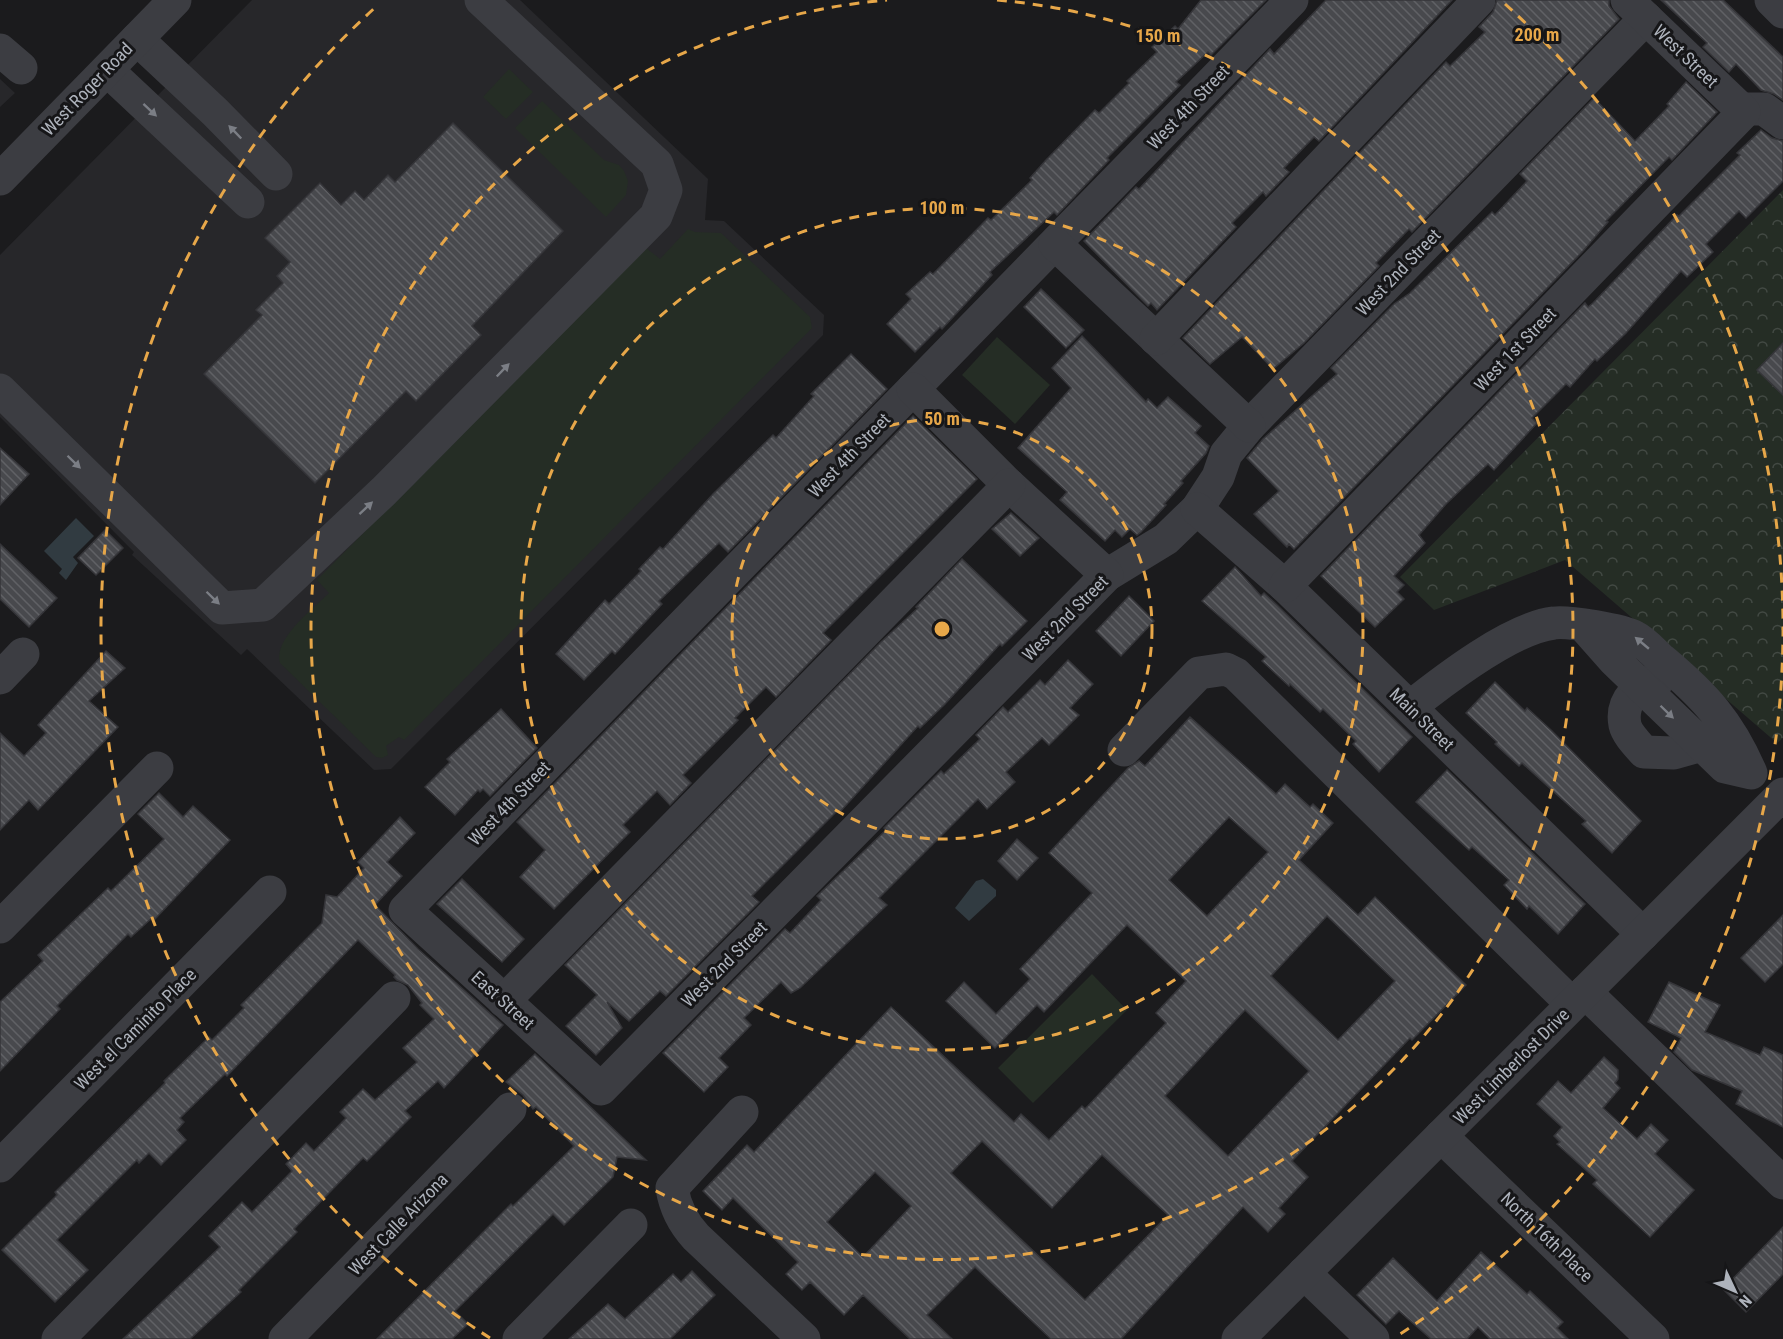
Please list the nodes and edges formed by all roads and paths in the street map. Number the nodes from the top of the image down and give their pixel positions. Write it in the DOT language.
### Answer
graph roads {
  1 [pos="175,0"];
  2 [pos="481,0"];
  3 [pos="1292,0"];
  4 [pos="1479,0"];
  5 [pos="1636,9"];
  6 [pos="137,39"];
  7 [pos="107,70"];
  8 [pos="1743,111"];
  9 [pos="1783,123"];
  10 [pos="276,174"];
  11 [pos="0,178"];
  12 [pos="248,202"];
  13 [pos="1055,244"];
  14 [pos="1156,339"];
  15 [pos="913,389"];
  16 [pos="0,390"];
  17 [pos="1249,426"];
  18 [pos="1009,485"];
  19 [pos="1197,509"];
  20 [pos="1107,575"];
  21 [pos="1285,586"];
  22 [pos="1583,625"];
  23 [pos="23,654"];
  24 [pos="1680,675"];
  25 [pos="0,678"];
  26 [pos="1640,686"];
  27 [pos="1410,707"];
  28 [pos="1702,745"];
  29 [pos="1124,750"];
  30 [pos="158,768"];
  31 [pos="1751,773"];
  32 [pos="1781,796"];
  33 [pos="270,892"];
  34 [pos="405,910"];
  35 [pos="0,927"];
  36 [pos="1642,934"];
  37 [pos="394,998"];
  38 [pos="1578,998"];
  39 [pos="504,1001"];
  40 [pos="601,1089"];
  41 [pos="510,1109"];
  42 [pos="742,1112"];
  43 [pos="1441,1136"];
  44 [pos="0,1166"];
  45 [pos="1783,1183"];
  46 [pos="631,1225"];
  47 [pos="1304,1273"];
  48 [pos="58,1339"];
  49 [pos="285,1339"];
  50 [pos="519,1339"];
  51 [pos="804,1339"];
  52 [pos="1238,1339"];
  53 [pos="1373,1339"];
  54 [pos="1653,1339"];
  1 -- 6 [label="street, West Roger Road"];
  16 -- 2 [label="street, one-way"];
  3 -- 13 [label="street, West 4th Street"];
  4 -- 14 [label="street"];
  5 -- 8 [label="street, West Street"];
  5 -- 17 [label="street, West 2nd Street"];
  6 -- 7 [label="street, West Roger Road"];
  10 -- 6 [label="street, one-way"];
  7 -- 11 [label="street, West Roger Road"];
  7 -- 12 [label="street, one-way"];
  8 -- 9 [label="street"];
  8 -- 21 [label="street, West 1st Street"];
  13 -- 14 [label="street"];
  13 -- 15 [label="street, West 4th Street"];
  14 -- 17 [label="street"];
  15 -- 18 [label="street"];
  15 -- 34 [label="street, West 4th Street"];
  17 -- 19 [label="street, West 2nd Street"];
  18 -- 20 [label="street"];
  18 -- 39 [label="street"];
  19 -- 20 [label="street, West 2nd Street"];
  19 -- 21 [label="street, Main Street"];
  20 -- 40 [label="street, West 2nd Street"];
  21 -- 27 [label="street, Main Street"];
  24 -- 22 [label="street, one-way"];
  22 -- 26 [label="street"];
  22 -- 27 [label="street"];
  23 -- 25 [label="street"];
  24 -- 26 [label="street"];
  24 -- 31 [label="street"];
  26 -- 28 [label="street, one-way"];
  26 -- 28 [label="street"];
  27 -- 36 [label="street, Main Street"];
  28 -- 31 [label="street"];
  29 -- 38 [label="street"];
  30 -- 35 [label="street"];
  31 -- 32 [label="street"];
  32 -- 36 [label="street, West Limberlost Drive"];
  33 -- 44 [label="street, West el Caminito Place"];
  34 -- 39 [label="street, East Street"];
  36 -- 38 [label="street, West Limberlost Drive"];
  37 -- 48 [label="street"];
  38 -- 43 [label="street, West Limberlost Drive"];
  38 -- 45 [label="street"];
  39 -- 40 [label="street, East Street"];
  41 -- 49 [label="street, West Calle Arizona"];
  42 -- 51 [label="street"];
  43 -- 47 [label="street, West Limberlost Drive"];
  43 -- 54 [label="street, North 16th Place"];
  46 -- 50 [label="street"];
  47 -- 52 [label="street, West Limberlost Drive"];
  47 -- 53 [label="street"];
}
